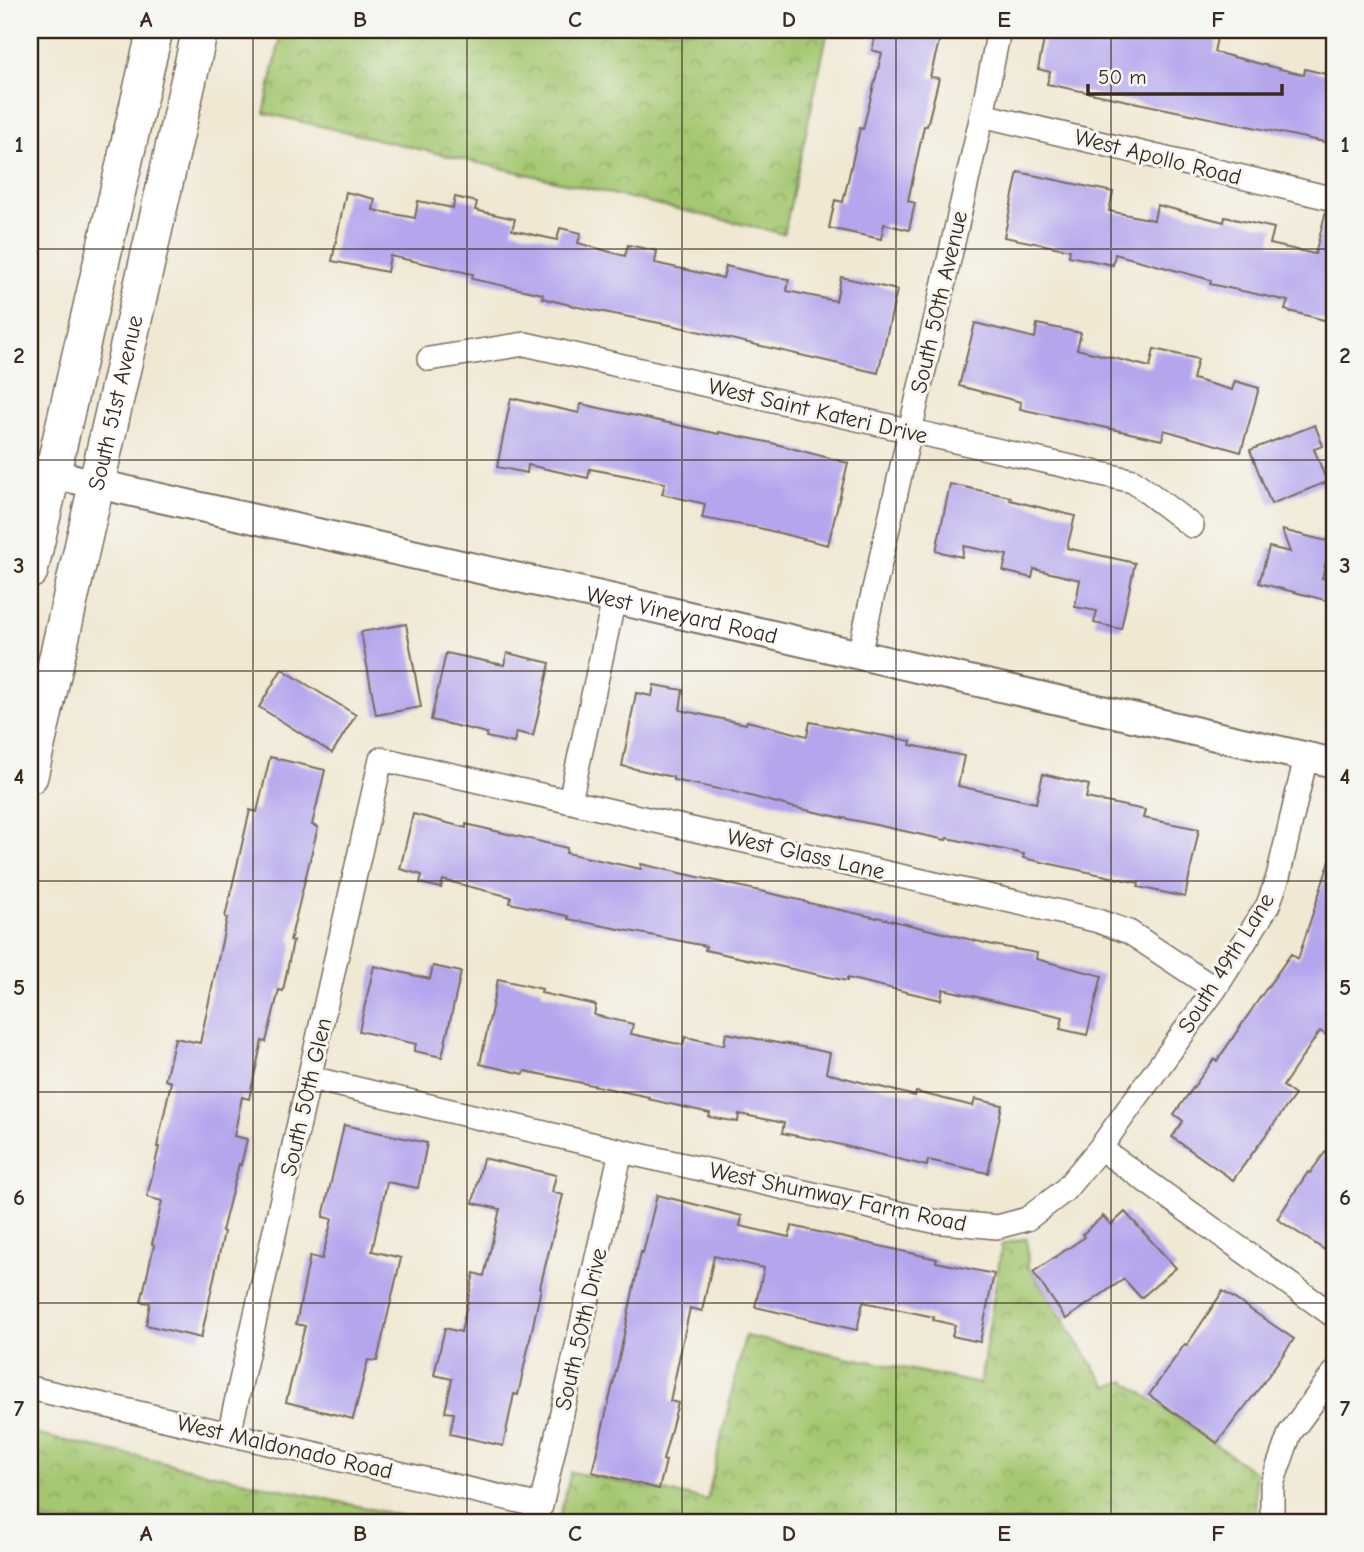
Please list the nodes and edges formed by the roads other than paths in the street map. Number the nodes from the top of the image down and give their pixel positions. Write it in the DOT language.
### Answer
graph roads {
  1 [pos="155,30"];
  2 [pos="201,30"];
  3 [pos="999,30"];
  4 [pos="982,115"];
  5 [pos="1334,200"];
  6 [pos="429,359"];
  7 [pos="909,431"];
  8 [pos="41,472"];
  9 [pos="96,485"];
  10 [pos="1192,526"];
  11 [pos="30,571"];
  12 [pos="614,599"];
  13 [pos="859,656"];
  14 [pos="1306,757"];
  15 [pos="381,759"];
  16 [pos="1334,763"];
  17 [pos="30,776"];
  18 [pos="570,801"];
  19 [pos="1215,989"];
  20 [pos="310,1078"];
  21 [pos="1100,1148"];
  22 [pos="621,1151"];
  23 [pos="1334,1316"];
  24 [pos="1334,1373"];
  25 [pos="30,1388"];
  26 [pos="229,1434"];
  27 [pos="541,1506"];
  28 [pos="1272,1522"];
  1 -- 8 [label="main road, South 51st Avenue"];
  2 -- 9 [label="main road, South 51st Avenue"];
  3 -- 4 [label="street, South 50th Avenue"];
  4 -- 5 [label="street, West Apollo Road"];
  4 -- 7 [label="street, South 50th Avenue"];
  6 -- 7 [label="street, West Saint Kateri Drive"];
  7 -- 10 [label="street, West Saint Kateri Drive"];
  7 -- 13 [label="street, South 50th Avenue"];
  8 -- 9 [label="street, West Vineyard Road"];
  8 -- 11 [label="main road, South 51st Avenue"];
  9 -- 12 [label="street, West Vineyard Road"];
  9 -- 17 [label="main road, South 51st Avenue"];
  12 -- 13 [label="street, West Vineyard Road"];
  12 -- 18 [label="street"];
  13 -- 14 [label="street, West Vineyard Road"];
  14 -- 16 [label="street, West Vineyard Road"];
  14 -- 19 [label="street, South 49th Lane"];
  15 -- 18 [label="street, West Glass Lane"];
  15 -- 20 [label="street, South 50th Glen"];
  18 -- 19 [label="street, West Glass Lane"];
  19 -- 21 [label="street, South 49th Lane"];
  20 -- 22 [label="street, West Shumway Farm Road"];
  20 -- 26 [label="street, South 50th Glen"];
  21 -- 22 [label="street, West Shumway Farm Road"];
  21 -- 23 [label="street"];
  22 -- 27 [label="street, South 50th Drive"];
  24 -- 28 [label="street"];
  25 -- 26 [label="street, West Maldonado Road"];
  26 -- 27 [label="street, West Maldonado Road"];
}
